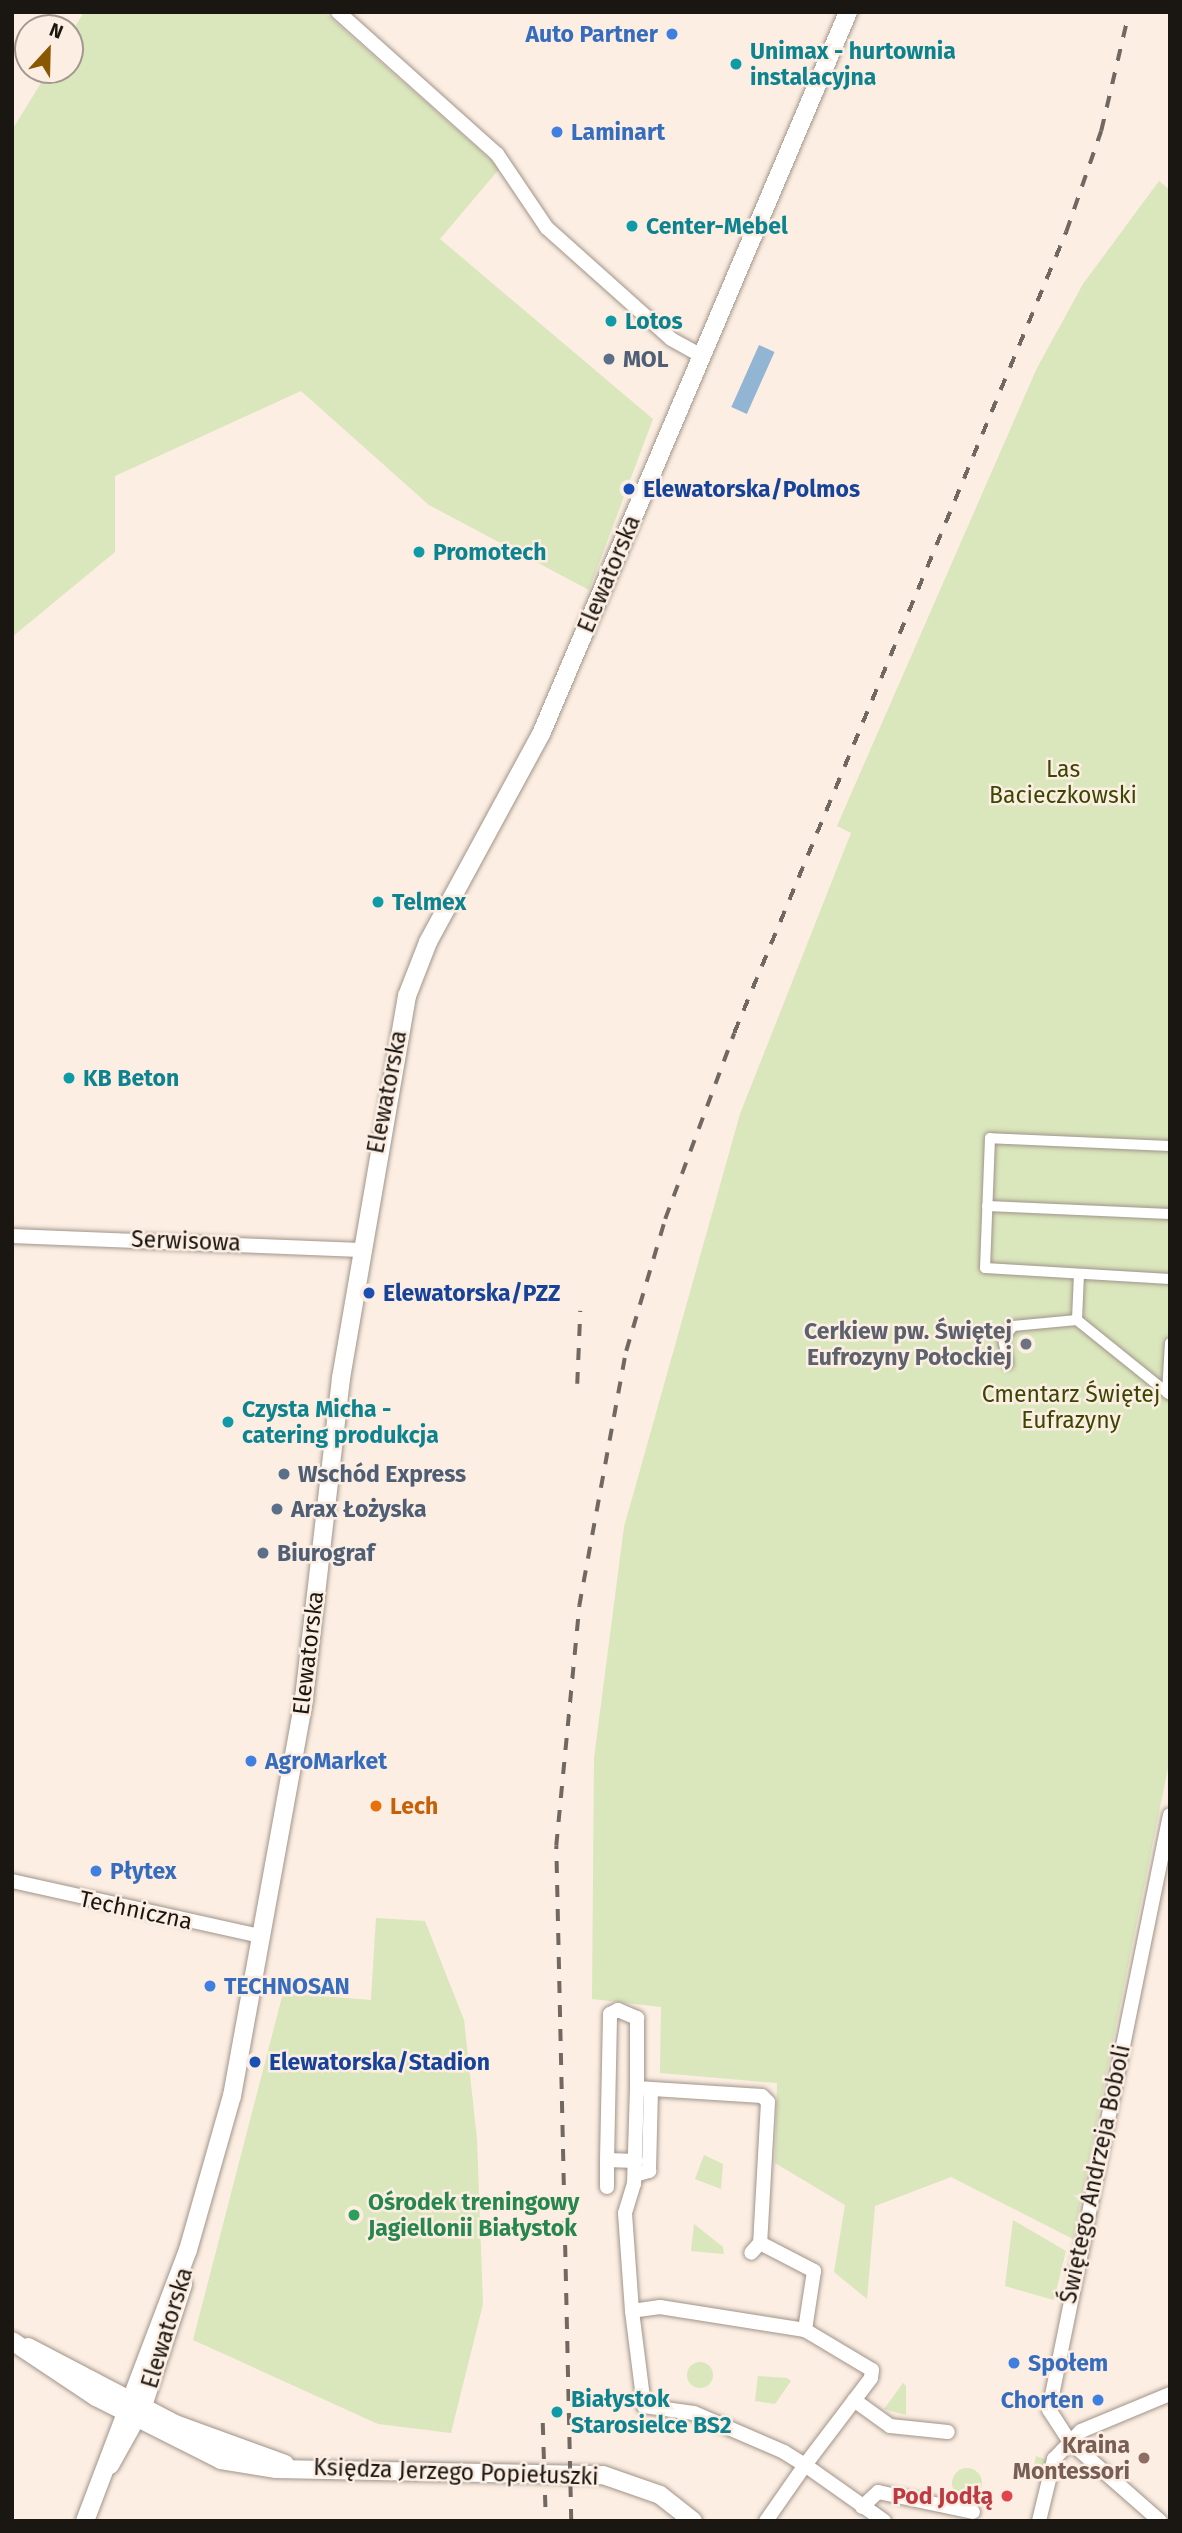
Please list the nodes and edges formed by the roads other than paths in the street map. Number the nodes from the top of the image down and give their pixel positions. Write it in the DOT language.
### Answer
graph roads {
  1 [pos="338,12"];
  2 [pos="848,12"];
  3 [pos="702,356"];
  4 [pos="1170,1146"];
  5 [pos="987,1206"];
  6 [pos="1170,1214"];
  7 [pos="12,1236"];
  8 [pos="360,1250"];
  9 [pos="1079,1274"];
  10 [pos="1170,1279"];
  11 [pos="1077,1320"];
  12 [pos="1170,1343"];
  13 [pos="1008,1364"];
  14 [pos="1168,1394"];
  15 [pos="1169,1825"];
  16 [pos="12,1881"];
  17 [pos="261,1936"];
  18 [pos="644,2089"];
  19 [pos="607,2160"];
  20 [pos="635,2168"];
  21 [pos="607,2188"];
  22 [pos="632,2311"];
  23 [pos="805,2330"];
  24 [pos="13,2341"];
  25 [pos="1170,2394"];
  26 [pos="854,2400"];
  27 [pos="133,2410"];
  28 [pos="948,2432"];
  29 [pos="1070,2442"];
  30 [pos="806,2465"];
  31 [pos="862,2507"];
  32 [pos="973,2512"];
  33 [pos="85,2521"];
  34 [pos="693,2521"];
  35 [pos="766,2521"];
  36 [pos="884,2521"];
  37 [pos="1039,2521"];
  38 [pos="1160,2521"];
  1 -- 3 [label="street"];
  2 -- 3 [label="street, Elewatorska"];
  3 -- 8 [label="street, Elewatorska"];
  4 -- 5 [label="street"];
  5 -- 6 [label="street"];
  5 -- 9 [label="street"];
  7 -- 8 [label="street, Serwisowa"];
  8 -- 17 [label="street, Elewatorska"];
  9 -- 10 [label="street"];
  9 -- 11 [label="street"];
  11 -- 13 [label="street"];
  11 -- 14 [label="street"];
  12 -- 14 [label="street"];
  15 -- 29 [label="street, Świętego Andrzeja Boboli"];
  16 -- 17 [label="street, Techniczna"];
  17 -- 27 [label="street, Elewatorska"];
  18 -- 19 [label="street"];
  18 -- 20 [label="street"];
  18 -- 23 [label="street"];
  19 -- 20 [label="street"];
  19 -- 21 [label="street"];
  20 -- 22 [label="street"];
  22 -- 23 [label="street"];
  22 -- 30 [label="street"];
  23 -- 26 [label="street"];
  24 -- 27 [label="street, Księdza Jerzego Popiełuszki"];
  25 -- 29 [label="street"];
  26 -- 28 [label="street"];
  26 -- 30 [label="street"];
  27 -- 33 [label="street, Elewatorska"];
  27 -- 34 [label="street, Księdza Jerzego Popiełuszki"];
  29 -- 37 [label="street"];
  29 -- 38 [label="street, Świętego Andrzeja Boboli"];
  30 -- 31 [label="street"];
  30 -- 35 [label="street"];
  31 -- 32 [label="street"];
  31 -- 36 [label="street"];
}
